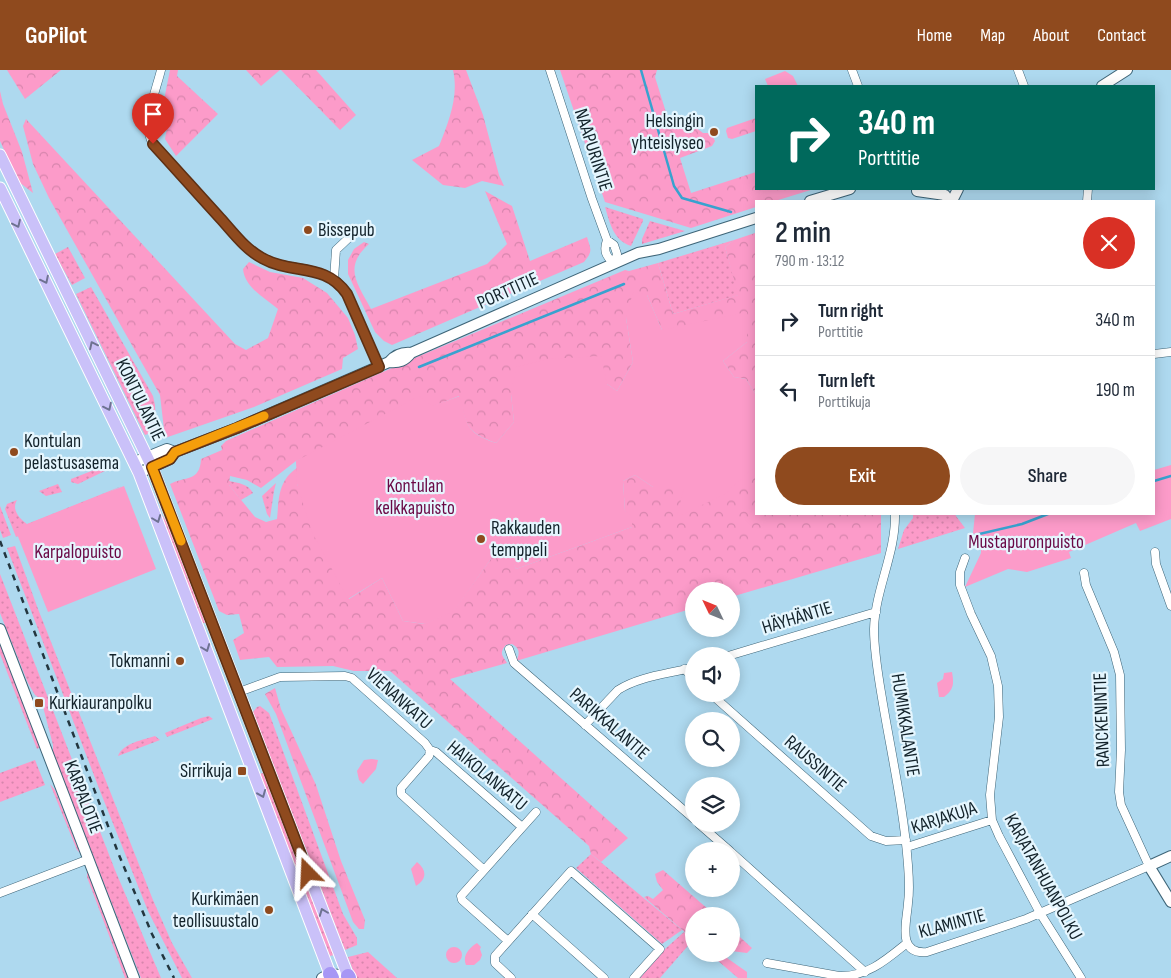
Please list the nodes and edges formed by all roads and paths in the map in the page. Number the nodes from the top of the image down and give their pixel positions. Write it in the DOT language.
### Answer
graph roads {
  1 [pos="161,70"];
  2 [pos="550,70"];
  3 [pos="852,70"];
  4 [pos="1018,70"];
  5 [pos="1127,70"];
  6 [pos="858,85"];
  7 [pos="1024,85"];
  8 [pos="1104,85"];
  9 [pos="0,155"];
  10 [pos="0,188"];
  11 [pos="847,190"];
  12 [pos="916,190"];
  13 [pos="813,200"];
  14 [pos="934,200"];
  15 [pos="949,200"];
  16 [pos="755,218"];
  17 [pos="354,233"];
  18 [pos="617,263"];
  19 [pos="334,279"];
  20 [pos="1171,352"];
  21 [pos="1155,354"];
  22 [pos="384,365"];
  23 [pos="175,452"];
  24 [pos="147,456"];
  25 [pos="152,467"];
  26 [pos="137,468"];
  27 [pos="895,515"];
  28 [pos="1155,552"];
  29 [pos="966,558"];
  30 [pos="1084,573"];
  31 [pos="1171,606"];
  32 [pos="876,612"];
  33 [pos="0,628"];
  34 [pos="509,649"];
  35 [pos="740,652"];
  36 [pos="684,669"];
  37 [pos="239,692"];
  38 [pos="720,702"];
  39 [pos="585,725"];
  40 [pos="430,750"];
  41 [pos="536,812"];
  42 [pos="685,812"];
  43 [pos="992,820"];
  44 [pos="522,827"];
  45 [pos="708,832"];
  46 [pos="720,842"];
  47 [pos="906,843"];
  48 [pos="1171,856"];
  49 [pos="89,859"];
  50 [pos="740,860"];
  51 [pos="1149,866"];
  52 [pos="484,870"];
  53 [pos="0,893"];
  54 [pos="1171,902"];
  55 [pos="1040,913"];
  56 [pos="532,914"];
  57 [pos="508,941"];
  58 [pos="907,943"];
  59 [pos="766,964"];
  60 [pos="865,972"];
  61 [pos="328,977"];
  62 [pos="347,977"];
  63 [pos="134,978"];
  64 [pos="511,978"];
  65 [pos="604,978"];
  66 [pos="634,978"];
  67 [pos="1080,978"];
  1 -- 19 [label="street"];
  2 -- 18 [label="street, NAAPURINTIE"];
  3 -- 6 [label="street"];
  4 -- 7 [label="street"];
  5 -- 8 [label="street"];
  24 -- 9 [label="main road, KONTULANTIE, one-way"];
  10 -- 26 [label="main road, KONTULANTIE, one-way"];
  11 -- 13 [label="street"];
  12 -- 14 [label="street"];
  12 -- 15 [label="street"];
  16 -- 18 [label="street, PORTTITIE"];
  17 -- 19 [label="street"];
  18 -- 22 [label="street, PORTTITIE"];
  19 -- 22 [label="street"];
  20 -- 21 [label="street"];
  22 -- 23 [label="street, PORTTITIE"];
  23 -- 24 [label="street, PORTTITIE"];
  23 -- 25 [label="street, PORTTITIE"];
  24 -- 25 [label="main road, KONTULANTIE"];
  24 -- 26 [label="street, PORTTITIE"];
  25 -- 26 [label="street, PORTTITIE"];
  25 -- 37 [label="main road, KONTULANTIE"];
  26 -- 61 [label="main road, KONTULANTIE, one-way"];
  27 -- 32 [label="street, HUMIKKALANTIE"];
  28 -- 31 [label="street"];
  29 -- 43 [label="street, KARJATANHUANPOLKU"];
  30 -- 51 [label="street, RANCKENINTIE"];
  32 -- 35 [label="street, HÄYHÄNTIE"];
  32 -- 47 [label="street, HUMIKKALANTIE"];
  33 -- 49 [label="street, KARPALOTIE"];
  34 -- 39 [label="street, PARIKKALANTIE"];
  36 -- 39 [label="street"];
  37 -- 40 [label="street, VIENANKATU"];
  62 -- 37 [label="main road, KONTULANTIE, one-way"];
  38 -- 47 [label="street, RAUSSINTIE"];
  39 -- 42 [label="street, PARIKKALANTIE"];
  40 -- 44 [label="street, HAIKOLANKATU"];
  40 -- 52 [label="street, VIENANKATU"];
  41 -- 44 [label="street"];
  43 -- 47 [label="street, KARJAKUJA"];
  43 -- 55 [label="street, KARJATANHUANPOLKU"];
  44 -- 52 [label="street"];
  45 -- 46 [label="street"];
  47 -- 58 [label="street, HUMIKKALANTIE"];
  48 -- 51 [label="street"];
  49 -- 53 [label="street"];
  49 -- 63 [label="street, KARPALOTIE"];
  50 -- 60 [label="street"];
  51 -- 54 [label="street"];
  51 -- 55 [label="street, KLAMINTIE"];
  52 -- 57 [label="street"];
  55 -- 58 [label="street, KLAMINTIE"];
  55 -- 67 [label="street, KARJATANHUANPOLKU"];
  56 -- 57 [label="street"];
  56 -- 65 [label="street"];
  56 -- 66 [label="street"];
  57 -- 64 [label="street"];
  58 -- 60 [label="street, KLAMINTIE"];
  59 -- 60 [label="street, KLAMINTIE"];
  61 -- 62 [label="street"];
}
